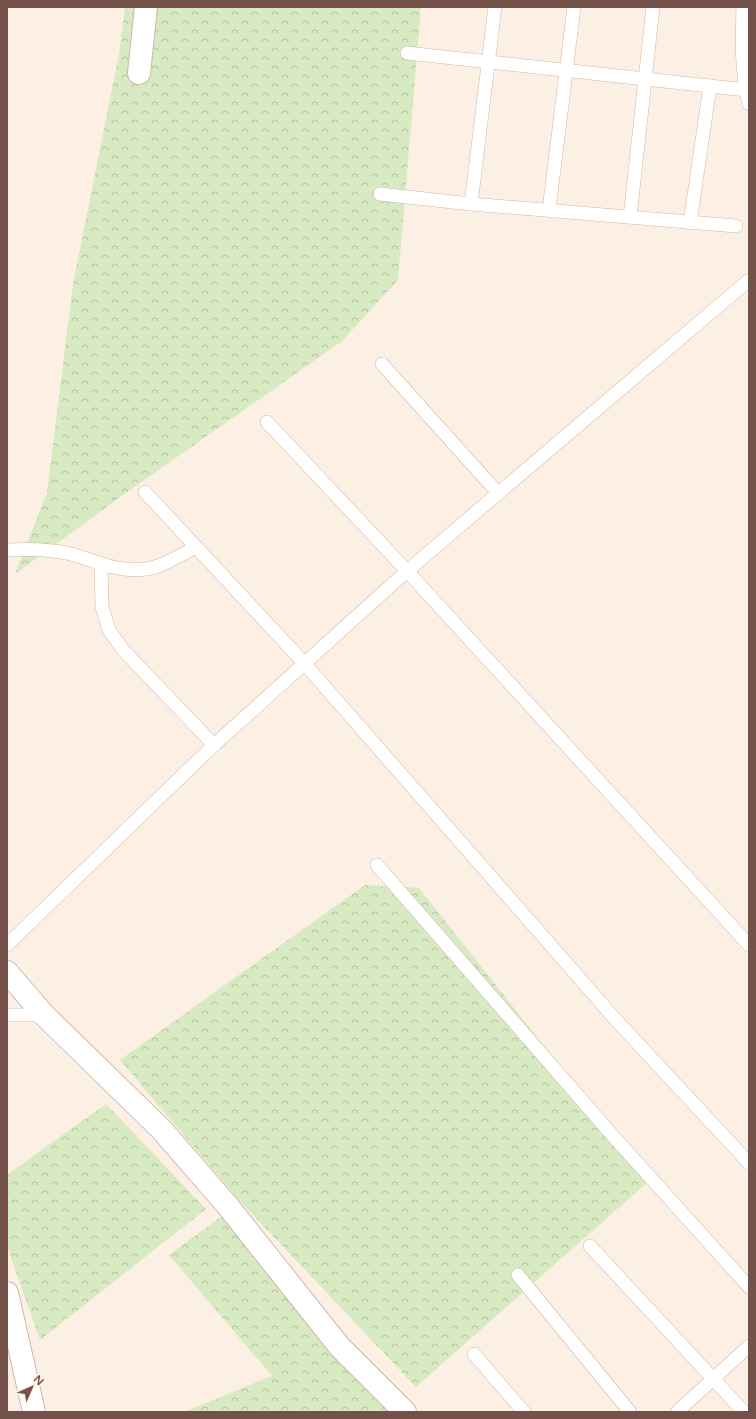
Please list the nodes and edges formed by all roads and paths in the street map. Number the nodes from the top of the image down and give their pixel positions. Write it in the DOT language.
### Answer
graph roads {
  1 [pos="146,7"];
  2 [pos="495,7"];
  3 [pos="574,7"];
  4 [pos="653,7"];
  5 [pos="743,7"];
  6 [pos="407,53"];
  7 [pos="489,62"];
  8 [pos="567,70"];
  9 [pos="139,73"];
  10 [pos="644,78"];
  11 [pos="710,86"];
  12 [pos="746,90"];
  13 [pos="749,104"];
  14 [pos="380,194"];
  15 [pos="471,204"];
  16 [pos="549,210"];
  17 [pos="630,217"];
  18 [pos="690,223"];
  19 [pos="736,226"];
  20 [pos="749,280"];
  21 [pos="382,364"];
  22 [pos="267,422"];
  23 [pos="145,492"];
  24 [pos="498,493"];
  25 [pos="196,547"];
  26 [pos="7,550"];
  27 [pos="101,564"];
  28 [pos="407,571"];
  29 [pos="304,663"];
  30 [pos="214,746"];
  31 [pos="377,865"];
  32 [pos="7,945"];
  33 [pos="749,945"];
  34 [pos="7,972"];
  35 [pos="7,1014"];
  36 [pos="44,1015"];
  37 [pos="749,1163"];
  38 [pos="590,1246"];
  39 [pos="518,1275"];
  40 [pos="749,1287"];
  41 [pos="7,1292"];
  42 [pos="749,1346"];
  43 [pos="474,1354"];
  44 [pos="714,1378"];
  45 [pos="34,1412"];
  46 [pos="405,1412"];
  47 [pos="524,1412"];
  48 [pos="630,1412"];
  49 [pos="677,1412"];
  50 [pos="744,1412"];
  1 -- 9 [label="street"];
  2 -- 7 [label="lane"];
  3 -- 8 [label="lane"];
  4 -- 10 [label="lane"];
  5 -- 12 [label="lane"];
  6 -- 7 [label="lane"];
  7 -- 8 [label="lane"];
  7 -- 15 [label="lane"];
  8 -- 10 [label="lane"];
  8 -- 16 [label="lane"];
  10 -- 11 [label="lane"];
  10 -- 17 [label="lane"];
  11 -- 12 [label="lane"];
  11 -- 18 [label="lane"];
  12 -- 13 [label="lane"];
  14 -- 15 [label="lane"];
  15 -- 16 [label="lane"];
  16 -- 17 [label="lane"];
  17 -- 18 [label="lane"];
  18 -- 19 [label="lane"];
  20 -- 24 [label="lane"];
  21 -- 24 [label="lane"];
  22 -- 28 [label="lane"];
  23 -- 25 [label="lane"];
  24 -- 28 [label="lane"];
  25 -- 27 [label="lane"];
  25 -- 29 [label="lane"];
  26 -- 27 [label="lane"];
  27 -- 30 [label="lane"];
  28 -- 29 [label="lane"];
  28 -- 33 [label="lane"];
  29 -- 30 [label="lane"];
  29 -- 37 [label="lane"];
  30 -- 32 [label="lane"];
  31 -- 40 [label="lane"];
  34 -- 36 [label="street"];
  35 -- 36 [label="lane"];
  36 -- 46 [label="street"];
  38 -- 44 [label="lane"];
  39 -- 48 [label="lane"];
  41 -- 45 [label="street"];
  42 -- 44 [label="lane"];
  43 -- 47 [label="lane"];
  44 -- 49 [label="lane"];
  44 -- 50 [label="lane"];
}
